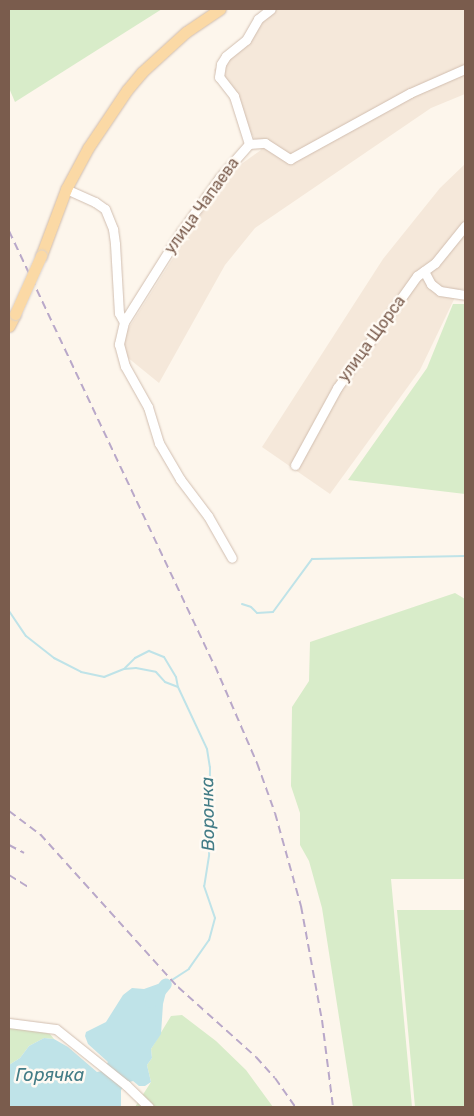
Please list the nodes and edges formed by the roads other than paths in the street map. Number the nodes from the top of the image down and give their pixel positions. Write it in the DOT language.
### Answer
graph roads {
  1 [pos="220,9"];
  2 [pos="271,9"];
  3 [pos="465,69"];
  4 [pos="249,144"];
  5 [pos="66,189"];
  6 [pos="465,226"];
  7 [pos="424,272"];
  8 [pos="465,295"];
  9 [pos="124,322"];
  10 [pos="9,326"];
  11 [pos="295,465"];
  12 [pos="232,558"];
  13 [pos="9,1023"];
  14 [pos="149,1107"];
  1 -- 5 [label="main road"];
  2 -- 4 [label="street"];
  3 -- 4 [label="street, улица Чапаева"];
  4 -- 9 [label="street, улица Чапаева"];
  5 -- 9 [label="street"];
  5 -- 10 [label="main road, bridge"];
  6 -- 7 [label="street, улица Щорса"];
  7 -- 8 [label="street"];
  7 -- 11 [label="street, улица Щорса"];
  9 -- 12 [label="street"];
  13 -- 14 [label="street"];
}
